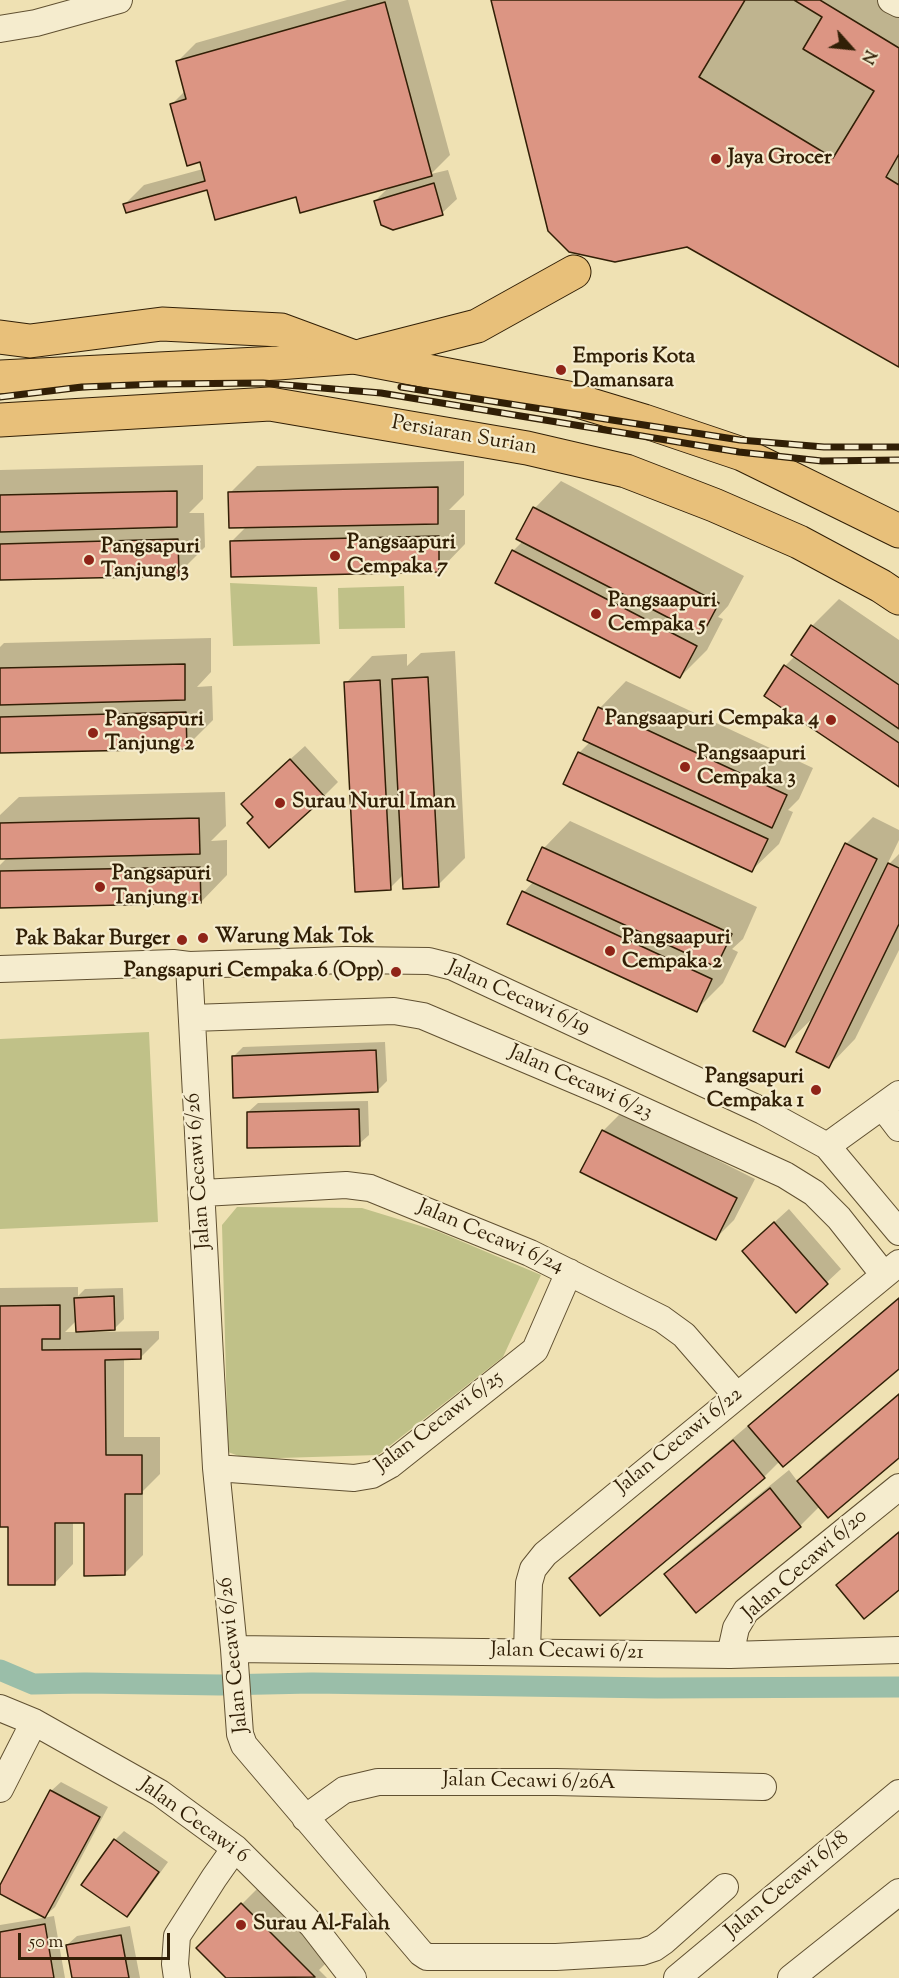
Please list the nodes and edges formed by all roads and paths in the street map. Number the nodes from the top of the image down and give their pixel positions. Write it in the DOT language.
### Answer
graph roads {
  1 [pos="119,0"];
  2 [pos="891,0"];
  3 [pos="899,4"];
  4 [pos="0,29"];
  5 [pos="574,272"];
  6 [pos="0,337"];
  7 [pos="354,357"];
  8 [pos="0,377"];
  9 [pos="0,420"];
  10 [pos="899,531"];
  11 [pos="899,598"];
  12 [pos="189,965"];
  13 [pos="0,969"];
  14 [pos="192,1018"];
  15 [pos="891,1101"];
  16 [pos="899,1128"];
  17 [pos="828,1146"];
  18 [pos="203,1193"];
  19 [pos="899,1232"];
  20 [pos="893,1268"];
  21 [pos="569,1272"];
  22 [pos="737,1396"];
  23 [pos="216,1468"];
  24 [pos="899,1487"];
  25 [pos="234,1649"];
  26 [pos="899,1650"];
  27 [pos="527,1652"];
  28 [pos="730,1655"];
  29 [pos="0,1707"];
  30 [pos="34,1722"];
  31 [pos="764,1787"];
  32 [pos="0,1789"];
  33 [pos="895,1804"];
  34 [pos="305,1818"];
  35 [pos="235,1848"];
  36 [pos="725,1887"];
  37 [pos="899,1892"];
  38 [pos="177,1978"];
  39 [pos="353,1978"];
  40 [pos="677,1978"];
  41 [pos="791,1978"];
  1 -- 4 [label="street"];
  2 -- 3 [label="street"];
  5 -- 7 [label="main road"];
  6 -- 7 [label="main road"];
  7 -- 8 [label="main road"];
  7 -- 10 [label="main road"];
  9 -- 11 [label="main road, Persiaran Surian"];
  12 -- 13 [label="street, Jalan Cecawi 6/19"];
  12 -- 14 [label="street, Jalan Cecawi 6/26"];
  12 -- 17 [label="street, Jalan Cecawi 6/19"];
  14 -- 18 [label="street, Jalan Cecawi 6/26"];
  14 -- 20 [label="street, Jalan Cecawi 6/23"];
  15 -- 16 [label="street"];
  15 -- 17 [label="street"];
  17 -- 19 [label="street, Jalan Cecawi 6/19"];
  18 -- 21 [label="street, Jalan Cecawi 6/24"];
  18 -- 23 [label="street, Jalan Cecawi 6/26"];
  20 -- 22 [label="street, Jalan Cecawi 6/22"];
  21 -- 22 [label="street, Jalan Cecawi 6/24"];
  21 -- 23 [label="street, Jalan Cecawi 6/25"];
  22 -- 27 [label="street, Jalan Cecawi 6/22"];
  23 -- 25 [label="street, Jalan Cecawi 6/26"];
  24 -- 28 [label="street, Jalan Cecawi 6/20"];
  25 -- 27 [label="street, Jalan Cecawi 6/21"];
  25 -- 34 [label="street, Jalan Cecawi 6/26"];
  26 -- 28 [label="street, Jalan Cecawi 6/21"];
  27 -- 28 [label="street, Jalan Cecawi 6/21"];
  29 -- 30 [label="street, Jalan Cecawi 6"];
  30 -- 32 [label="street"];
  30 -- 35 [label="street, Jalan Cecawi 6"];
  31 -- 34 [label="street, Jalan Cecawi 6/26A"];
  33 -- 40 [label="street, Jalan Cecawi 6/18"];
  34 -- 36 [label="street, Jalan Cecawi 6/26"];
  35 -- 38 [label="street"];
  35 -- 39 [label="street, Jalan Cecawi 6"];
  37 -- 41 [label="street"];
}
